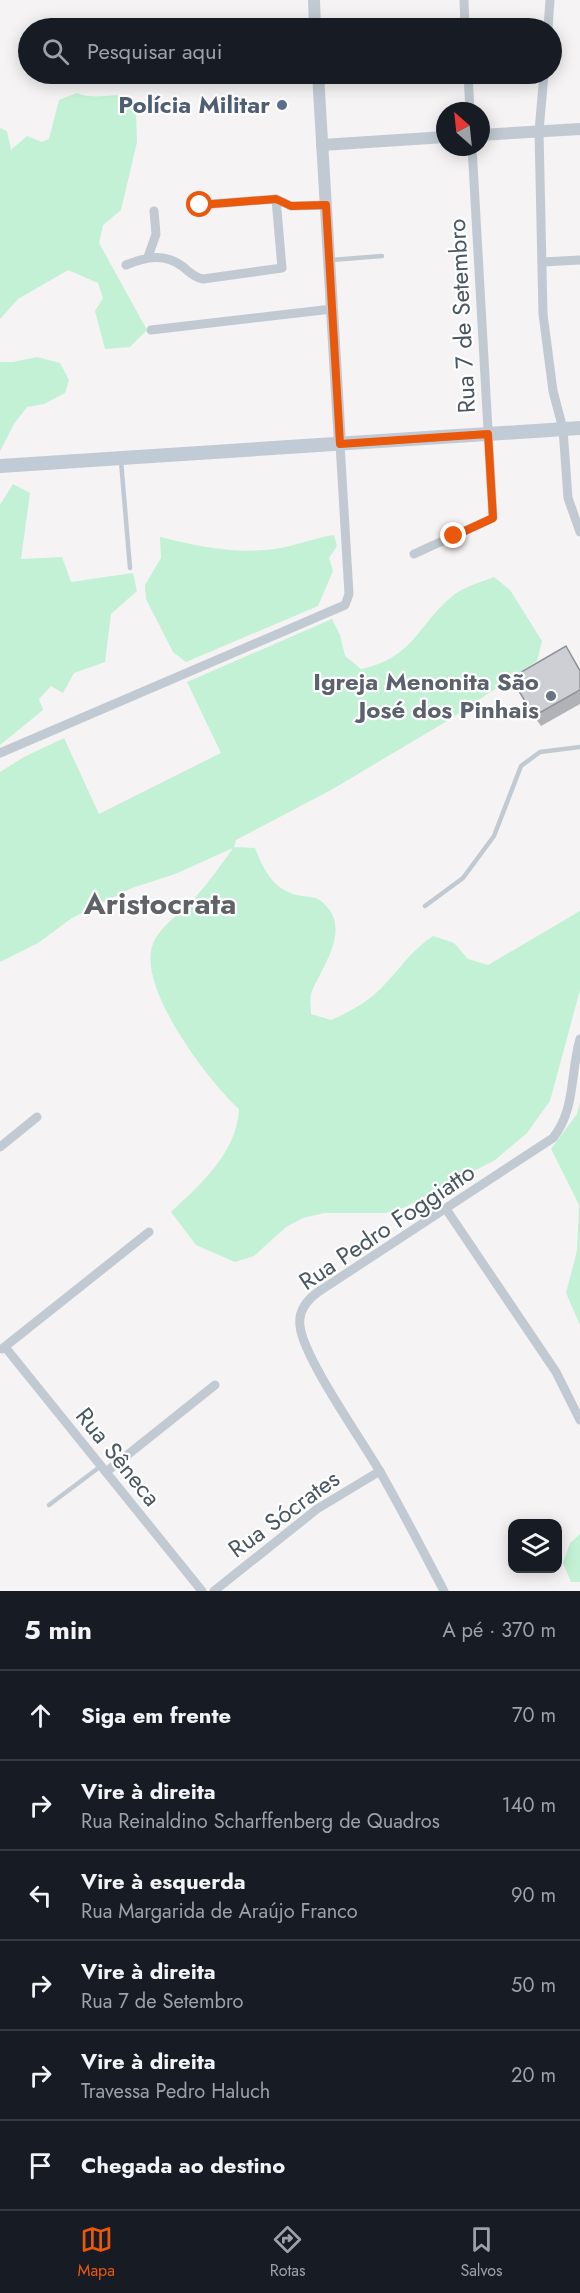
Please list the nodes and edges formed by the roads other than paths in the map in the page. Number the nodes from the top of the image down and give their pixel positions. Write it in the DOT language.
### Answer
graph roads {
  1 [pos="314,0"];
  2 [pos="464,0"];
  3 [pos="550,0"];
  4 [pos="315,18"];
  5 [pos="465,18"];
  6 [pos="549,18"];
  7 [pos="319,84"];
  8 [pos="469,84"];
  9 [pos="543,84"];
  10 [pos="470,102"];
  11 [pos="580,129"];
  12 [pos="539,131"];
  13 [pos="490,134"];
  14 [pos="436,138"];
  15 [pos="322,145"];
  16 [pos="473,156"];
  17 [pos="276,199"];
  18 [pos="200,205"];
  19 [pos="326,205"];
  20 [pos="154,211"];
  21 [pos="382,256"];
  22 [pos="148,257"];
  23 [pos="329,260"];
  24 [pos="580,260"];
  25 [pos="542,262"];
  26 [pos="126,265"];
  27 [pos="332,309"];
  28 [pos="151,330"];
  29 [pos="580,428"];
  30 [pos="563,429"];
  31 [pos="488,434"];
  32 [pos="340,444"];
  33 [pos="121,458"];
  34 [pos="0,466"];
  35 [pos="580,532"];
  36 [pos="414,554"];
  37 [pos="130,568"];
  38 [pos="580,747"];
  39 [pos="0,753"];
  40 [pos="425,906"];
  41 [pos="580,1039"];
  42 [pos="37,1117"];
  43 [pos="0,1147"];
  44 [pos="446,1209"];
  45 [pos="149,1232"];
  46 [pos="2,1349"];
  47 [pos="215,1385"];
  48 [pos="580,1420"];
  49 [pos="104,1469"];
  50 [pos="380,1471"];
  51 [pos="49,1505"];
  52 [pos="202,1591"];
  53 [pos="214,1591"];
  54 [pos="444,1591"];
  1 -- 4 [label="street"];
  2 -- 5 [label="street"];
  3 -- 6 [label="street"];
  7 -- 15 [label="street"];
  8 -- 10 [label="street"];
  9 -- 12 [label="street"];
  11 -- 12 [label="street"];
  12 -- 13 [label="street"];
  12 -- 25 [label="street"];
  14 -- 15 [label="street"];
  15 -- 19 [label="street"];
  16 -- 31 [label="street, Rua 7 de Setembro"];
  17 -- 18 [label="street"];
  17 -- 19 [label="street"];
  17 -- 22 [label="street"];
  19 -- 23 [label="street"];
  20 -- 22 [label="street"];
  21 -- 23 [label="lane"];
  22 -- 26 [label="street"];
  23 -- 27 [label="street"];
  24 -- 25 [label="street"];
  25 -- 30 [label="street"];
  27 -- 28 [label="street"];
  27 -- 32 [label="street"];
  29 -- 30 [label="main road"];
  30 -- 31 [label="main road"];
  30 -- 35 [label="street"];
  31 -- 32 [label="main road"];
  31 -- 36 [label="street, Rua 7 de Setembro"];
  32 -- 33 [label="main road"];
  32 -- 39 [label="street"];
  33 -- 34 [label="main road"];
  33 -- 37 [label="lane"];
  38 -- 40 [label="lane"];
  41 -- 44 [label="street, Rua Pedro Foggiatto"];
  42 -- 43 [label="street"];
  44 -- 48 [label="street"];
  44 -- 50 [label="street, Rua Pedro Foggiatto"];
  45 -- 46 [label="street"];
  46 -- 49 [label="street, Rua Sêneca"];
  47 -- 49 [label="street"];
  49 -- 51 [label="lane"];
  49 -- 52 [label="street, Rua Sêneca"];
  50 -- 53 [label="street, Rua Sócrates"];
  50 -- 54 [label="street, Rua Pedro Foggiatto"];
}
